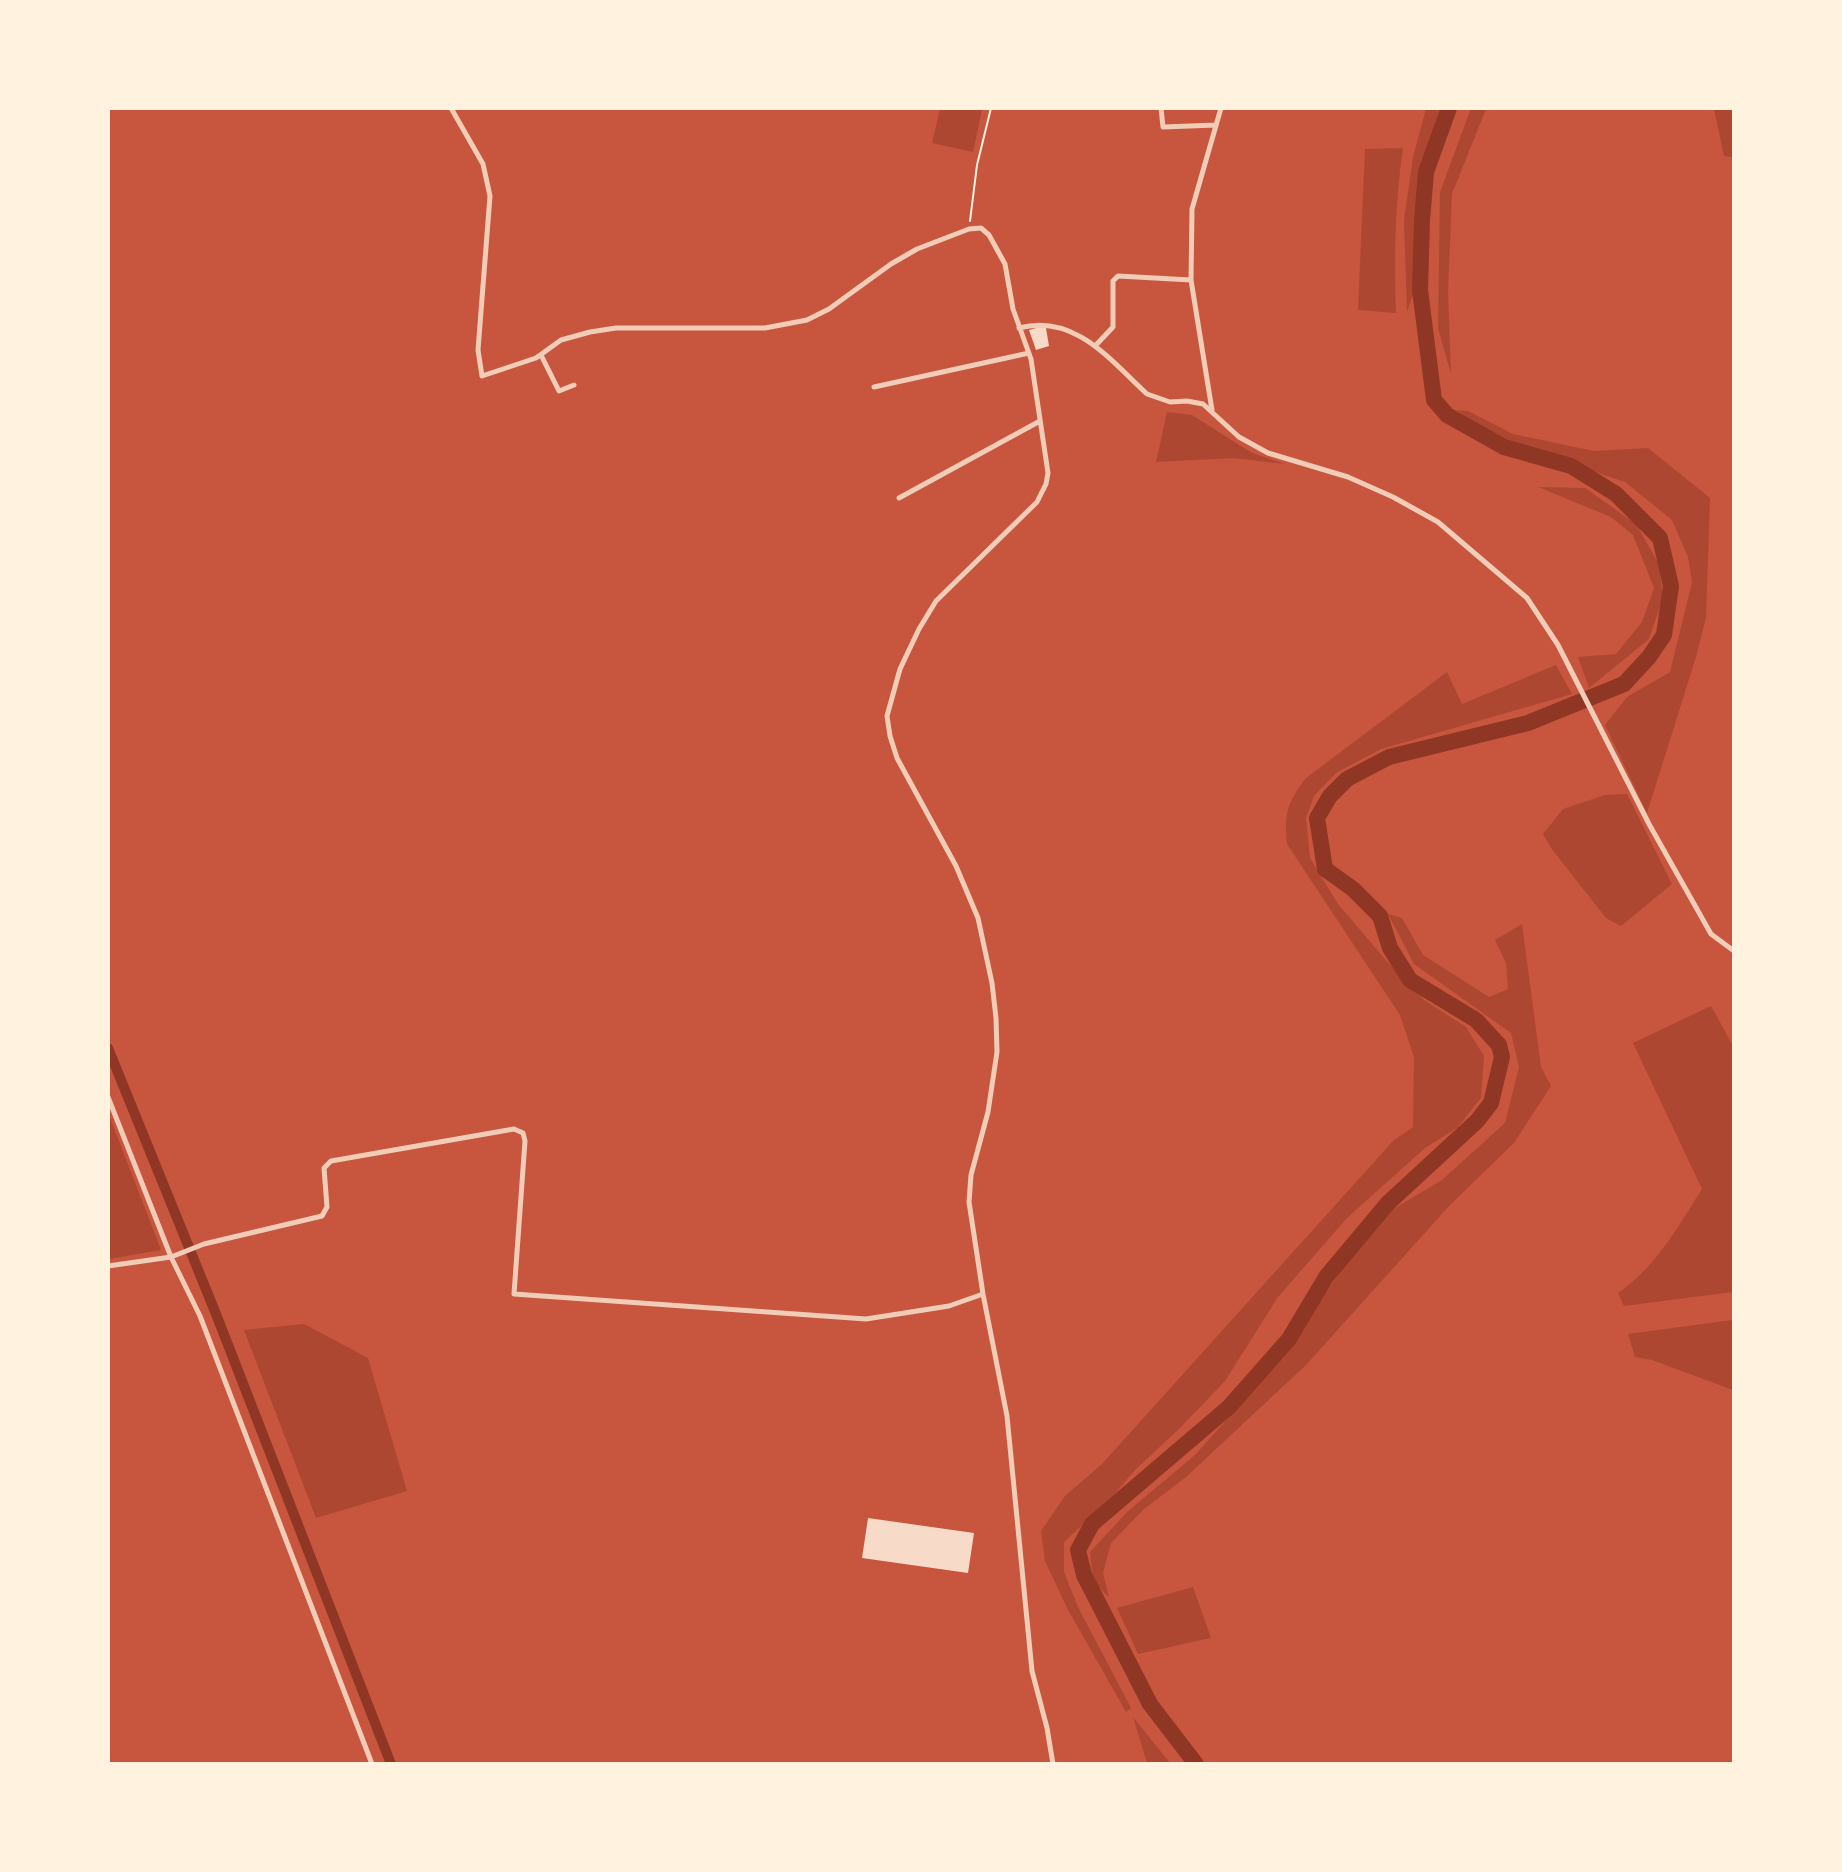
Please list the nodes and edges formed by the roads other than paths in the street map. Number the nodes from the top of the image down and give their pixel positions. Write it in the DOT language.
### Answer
graph roads {
  1 [pos="451,108"];
  2 [pos="1160,108"];
  3 [pos="1221,108"];
  4 [pos="1216,124"];
  5 [pos="1191,280"];
  6 [pos="1019,328"];
  7 [pos="1096,345"];
  8 [pos="1029,354"];
  9 [pos="541,355"];
  10 [pos="574,385"];
  11 [pos="874,387"];
  12 [pos="1212,410"];
  13 [pos="1040,421"];
  14 [pos="900,498"];
  15 [pos="1734,951"];
  16 [pos="108,1097"];
  17 [pos="171,1256"];
  18 [pos="108,1266"];
  19 [pos="983,1294"];
  20 [pos="372,1763"];
  21 [pos="1053,1763"];
  1 -- 9 [label="street"];
  2 -- 4 [label="street"];
  3 -- 4 [label="street"];
  4 -- 5 [label="street"];
  5 -- 7 [label="street"];
  5 -- 12 [label="street"];
  6 -- 7 [label="street"];
  6 -- 8 [label="street"];
  6 -- 9 [label="street"];
  7 -- 12 [label="street"];
  8 -- 11 [label="street"];
  8 -- 13 [label="street"];
  9 -- 10 [label="street"];
  12 -- 15 [label="street"];
  13 -- 14 [label="street"];
  13 -- 19 [label="street"];
  16 -- 17 [label="street"];
  17 -- 18 [label="street"];
  17 -- 19 [label="street"];
  17 -- 20 [label="street"];
  19 -- 21 [label="street"];
}
